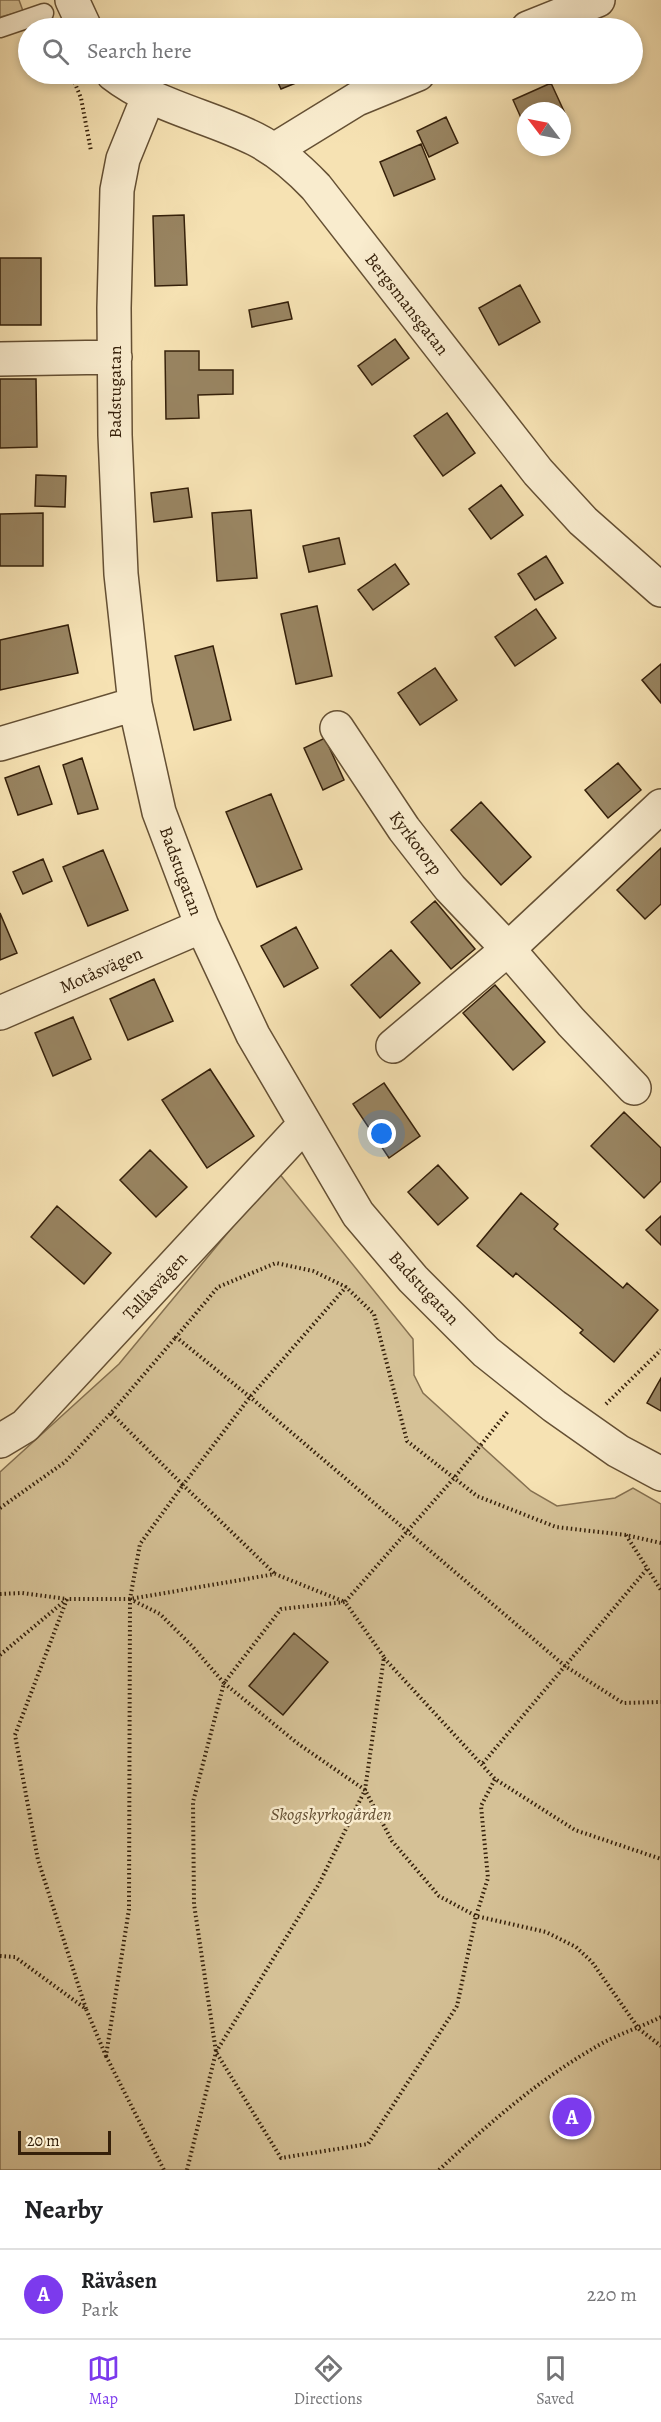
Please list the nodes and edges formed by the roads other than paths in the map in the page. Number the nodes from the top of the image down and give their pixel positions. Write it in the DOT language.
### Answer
graph roads {
  1 [pos="597,0"];
  2 [pos="58,7"];
  3 [pos="28,18"];
  4 [pos="72,18"];
  5 [pos="553,18"];
  6 [pos="18,21"];
  7 [pos="0,28"];
  8 [pos="127,84"];
  9 [pos="394,84"];
  10 [pos="149,95"];
  11 [pos="274,150"];
  12 [pos="115,357"];
  13 [pos="0,359"];
  14 [pos="661,590"];
  15 [pos="135,704"];
  16 [pos="338,728"];
  17 [pos="0,744"];
  18 [pos="661,806"];
  19 [pos="202,926"];
  20 [pos="507,949"];
  21 [pos="0,1013"];
  22 [pos="393,1046"];
  23 [pos="634,1088"];
  24 [pos="304,1125"];
  25 [pos="0,1441"];
  26 [pos="661,1474"];
  1 -- 5 [label="street"];
  2 -- 3 [label="lane"];
  2 -- 4 [label="street"];
  6 -- 7 [label="lane"];
  8 -- 10 [label="street, Bergsmansgatan"];
  9 -- 11 [label="street"];
  10 -- 11 [label="street, Bergsmansgatan"];
  10 -- 12 [label="street, Badstugatan"];
  11 -- 14 [label="street, Bergsmansgatan"];
  12 -- 13 [label="street"];
  12 -- 15 [label="street, Badstugatan"];
  15 -- 17 [label="street"];
  15 -- 19 [label="street, Badstugatan"];
  16 -- 20 [label="street, Kyrkotorp"];
  18 -- 20 [label="street"];
  19 -- 21 [label="street, Motåsvägen"];
  19 -- 24 [label="street, Badstugatan"];
  20 -- 22 [label="street"];
  20 -- 23 [label="street, Kyrkotorp"];
  24 -- 25 [label="street, Tallåsvägen"];
  24 -- 26 [label="street, Badstugatan"];
}
